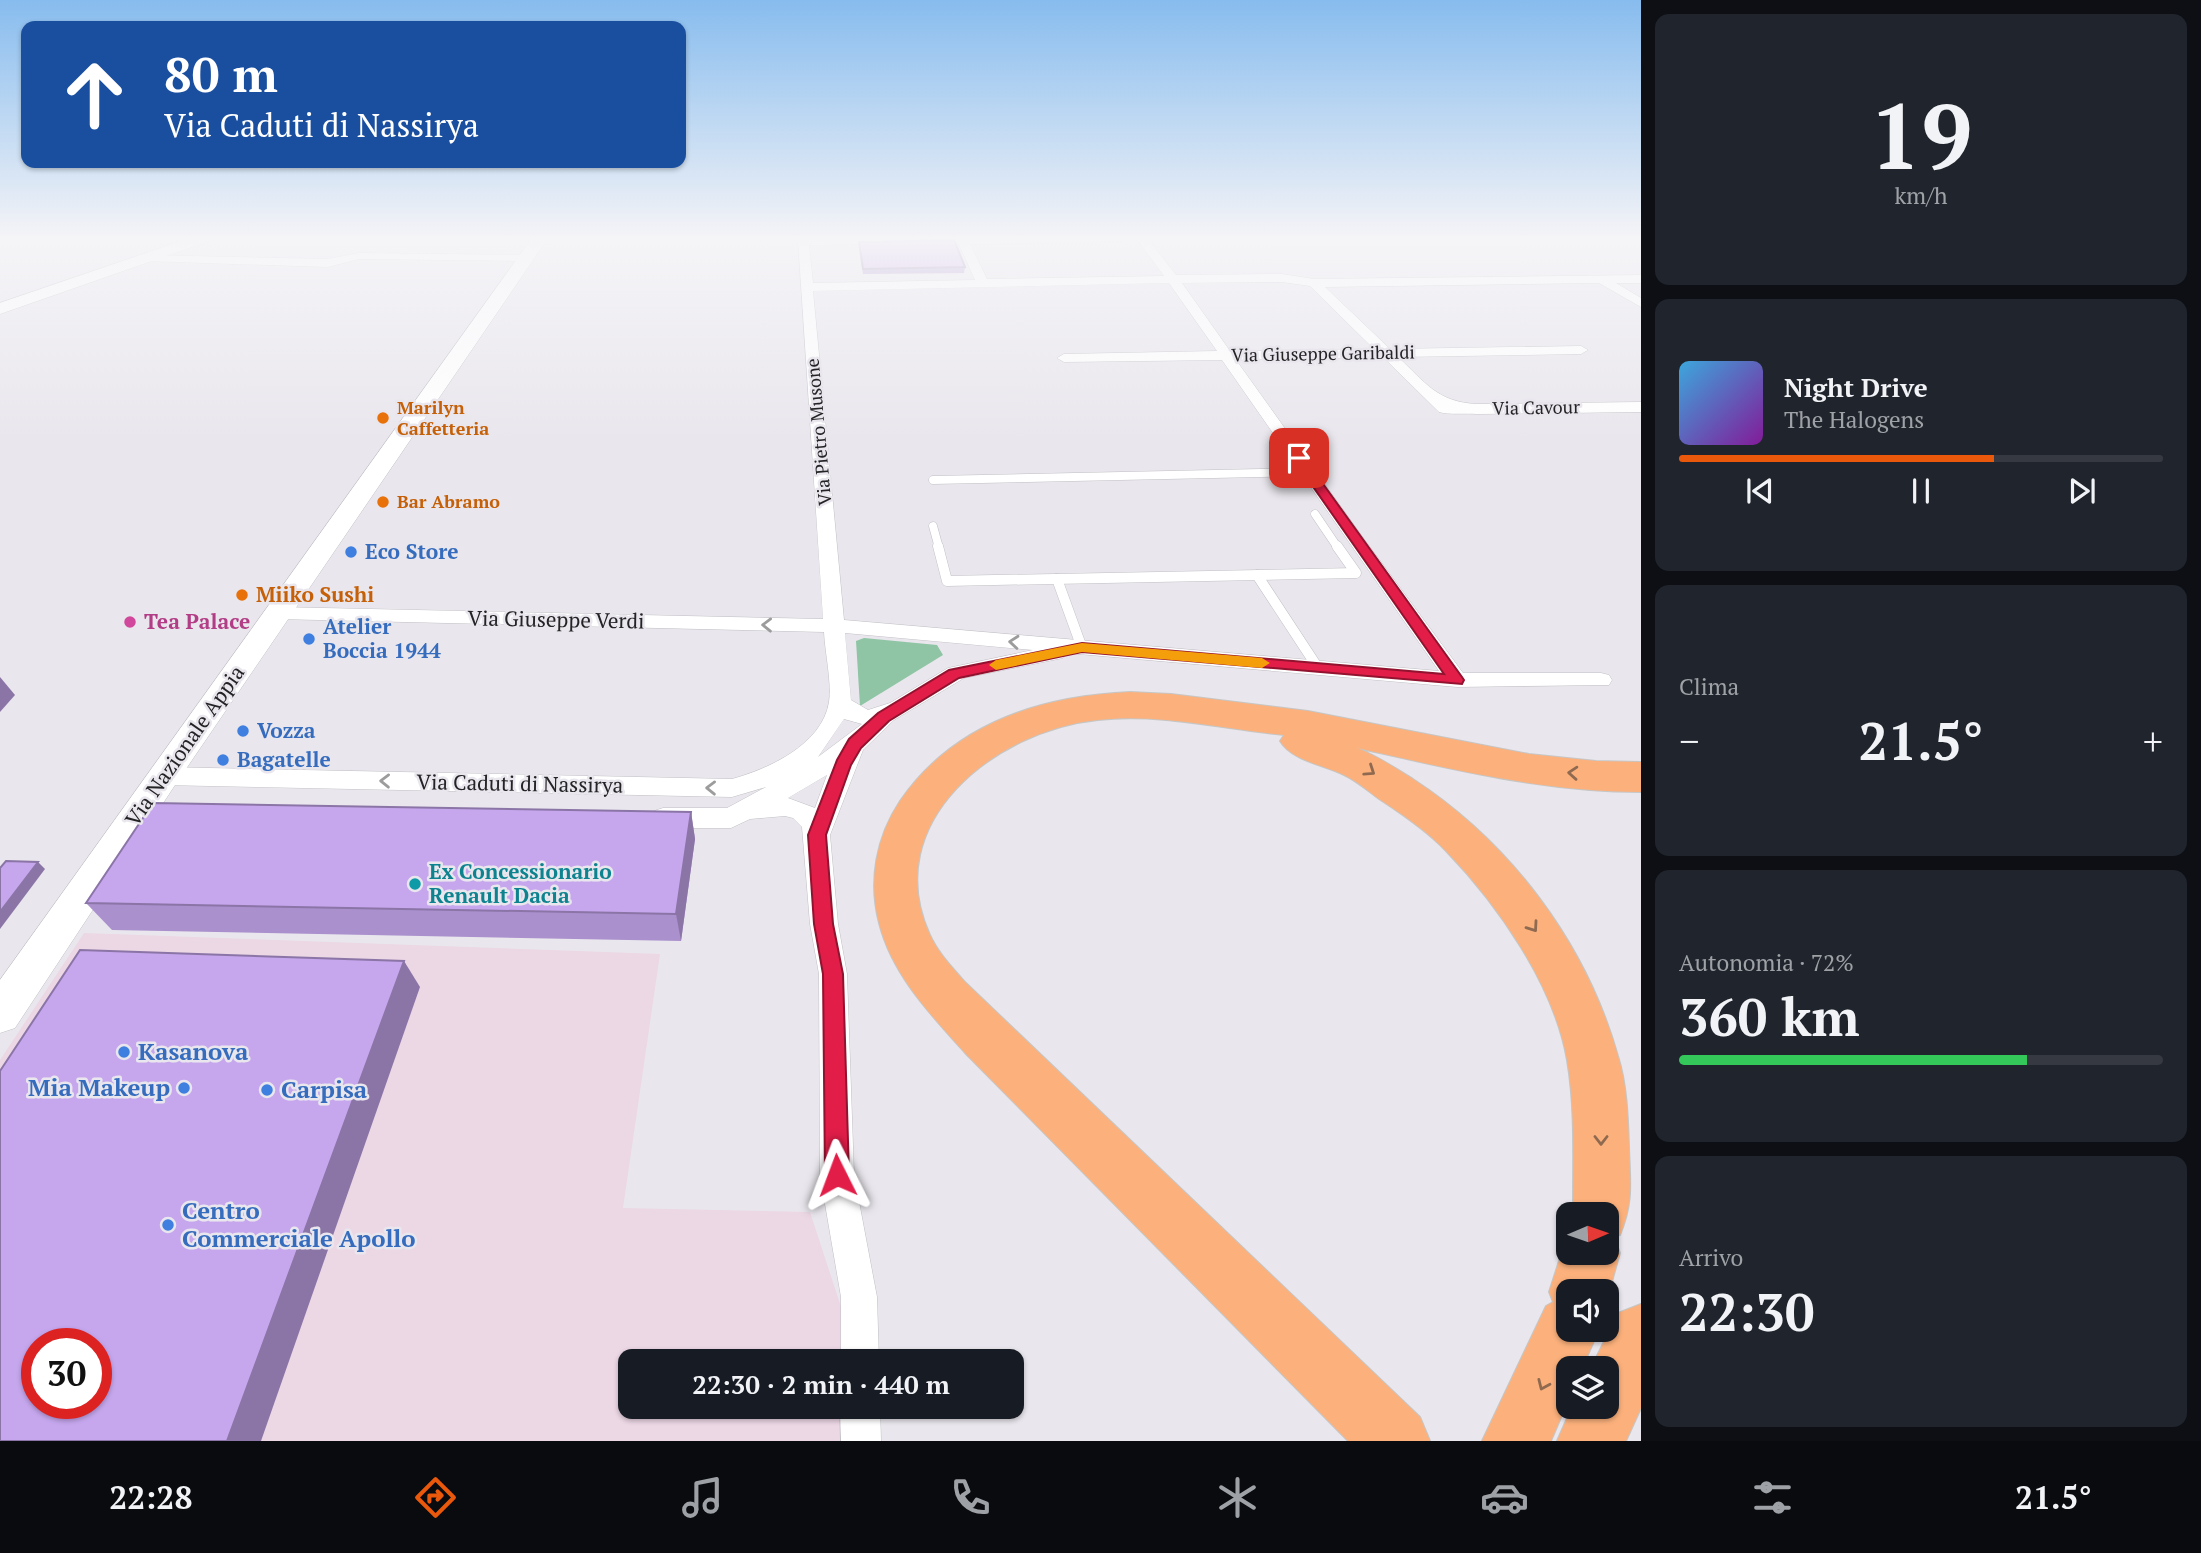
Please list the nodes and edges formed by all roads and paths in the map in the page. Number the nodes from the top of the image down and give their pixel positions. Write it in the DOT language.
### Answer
graph roads {
  1 [pos="493,305"];
  2 [pos="809,305"];
  3 [pos="1192,305"];
  4 [pos="1337,305"];
  5 [pos="1581,350"];
  6 [pos="1386,353"];
  7 [pos="1228,356"];
  8 [pos="1064,358"];
  9 [pos="1433,399"];
  10 [pos="1641,407"];
  11 [pos="1454,418"];
  12 [pos="1308,472"];
  13 [pos="933,480"];
  14 [pos="1315,514"];
  15 [pos="933,526"];
  16 [pos="1257,575"];
  17 [pos="1057,579"];
  18 [pos="277,613"];
  19 [pos="835,626"];
  20 [pos="960,637"];
  21 [pos="1082,648"];
  22 [pos="1318,668"];
  23 [pos="955,674"];
  24 [pos="1457,680"];
  25 [pos="1601,680"];
  26 [pos="840,704"];
  27 [pos="884,717"];
  28 [pos="1240,717"];
  29 [pos="855,744"];
  30 [pos="163,776"];
  31 [pos="1641,777"];
  32 [pos="772,795"];
  33 [pos="634,818"];
  34 [pos="817,835"];
  35 [pos="0,1014"];
  36 [pos="1602,1202"];
  37 [pos="1641,1336"];
  38 [pos="1562,1342"];
  39 [pos="860,1349"];
  40 [pos="860,1419"];
  41 [pos="861,1441"];
  42 [pos="1396,1441"];
  43 [pos="1516,1441"];
  44 [pos="1591,1441"];
  1 -- 18 [label="main road, Via Nazionale Appia"];
  2 -- 19 [label="street, Via Pietro Musone"];
  3 -- 7 [label="street"];
  4 -- 6 [label="street, Via Cavour"];
  5 -- 6 [label="street, Via Giuseppe Garibaldi"];
  6 -- 7 [label="street, Via Giuseppe Garibaldi"];
  6 -- 9 [label="street, Via Cavour"];
  7 -- 8 [label="street, Via Giuseppe Garibaldi"];
  7 -- 12 [label="street"];
  9 -- 10 [label="street, Via Cavour"];
  9 -- 11 [label="street, Via Cavour"];
  12 -- 13 [label="lane"];
  12 -- 24 [label="street"];
  14 -- 16 [label="lane"];
  15 -- 17 [label="lane"];
  16 -- 17 [label="lane"];
  16 -- 22 [label="lane"];
  17 -- 21 [label="lane"];
  19 -- 18 [label="street, Via Giuseppe Verdi, one-way"];
  18 -- 30 [label="main road, Via Nazionale Appia"];
  19 -- 20 [label="street"];
  19 -- 26 [label="street, Via Pietro Musone"];
  21 -- 20 [label="street, one-way"];
  20 -- 23 [label="street"];
  21 -- 22 [label="street"];
  21 -- 23 [label="street"];
  22 -- 24 [label="street"];
  23 -- 27 [label="street"];
  24 -- 25 [label="street"];
  26 -- 27 [label="street"];
  26 -- 32 [label="street, Via Caduti di Nassirya"];
  27 -- 29 [label="street, Via Caduti di Nassirya"];
  31 -- 28 [label="highway, one-way"];
  28 -- 36 [label="highway, one-way"];
  28 -- 42 [label="highway"];
  29 -- 32 [label="street, Via Caduti di Nassirya"];
  29 -- 34 [label="street, Via Caduti di Nassirya"];
  32 -- 30 [label="street, Via Caduti di Nassirya, one-way"];
  30 -- 35 [label="main road, Via Nazionale Appia"];
  32 -- 33 [label="street, Via Caduti di Nassirya"];
  32 -- 34 [label="street"];
  34 -- 39 [label="street"];
  37 -- 44 [label="highway"];
  38 -- 43 [label="highway, one-way"];
  40 -- 41 [label="street"];
}
